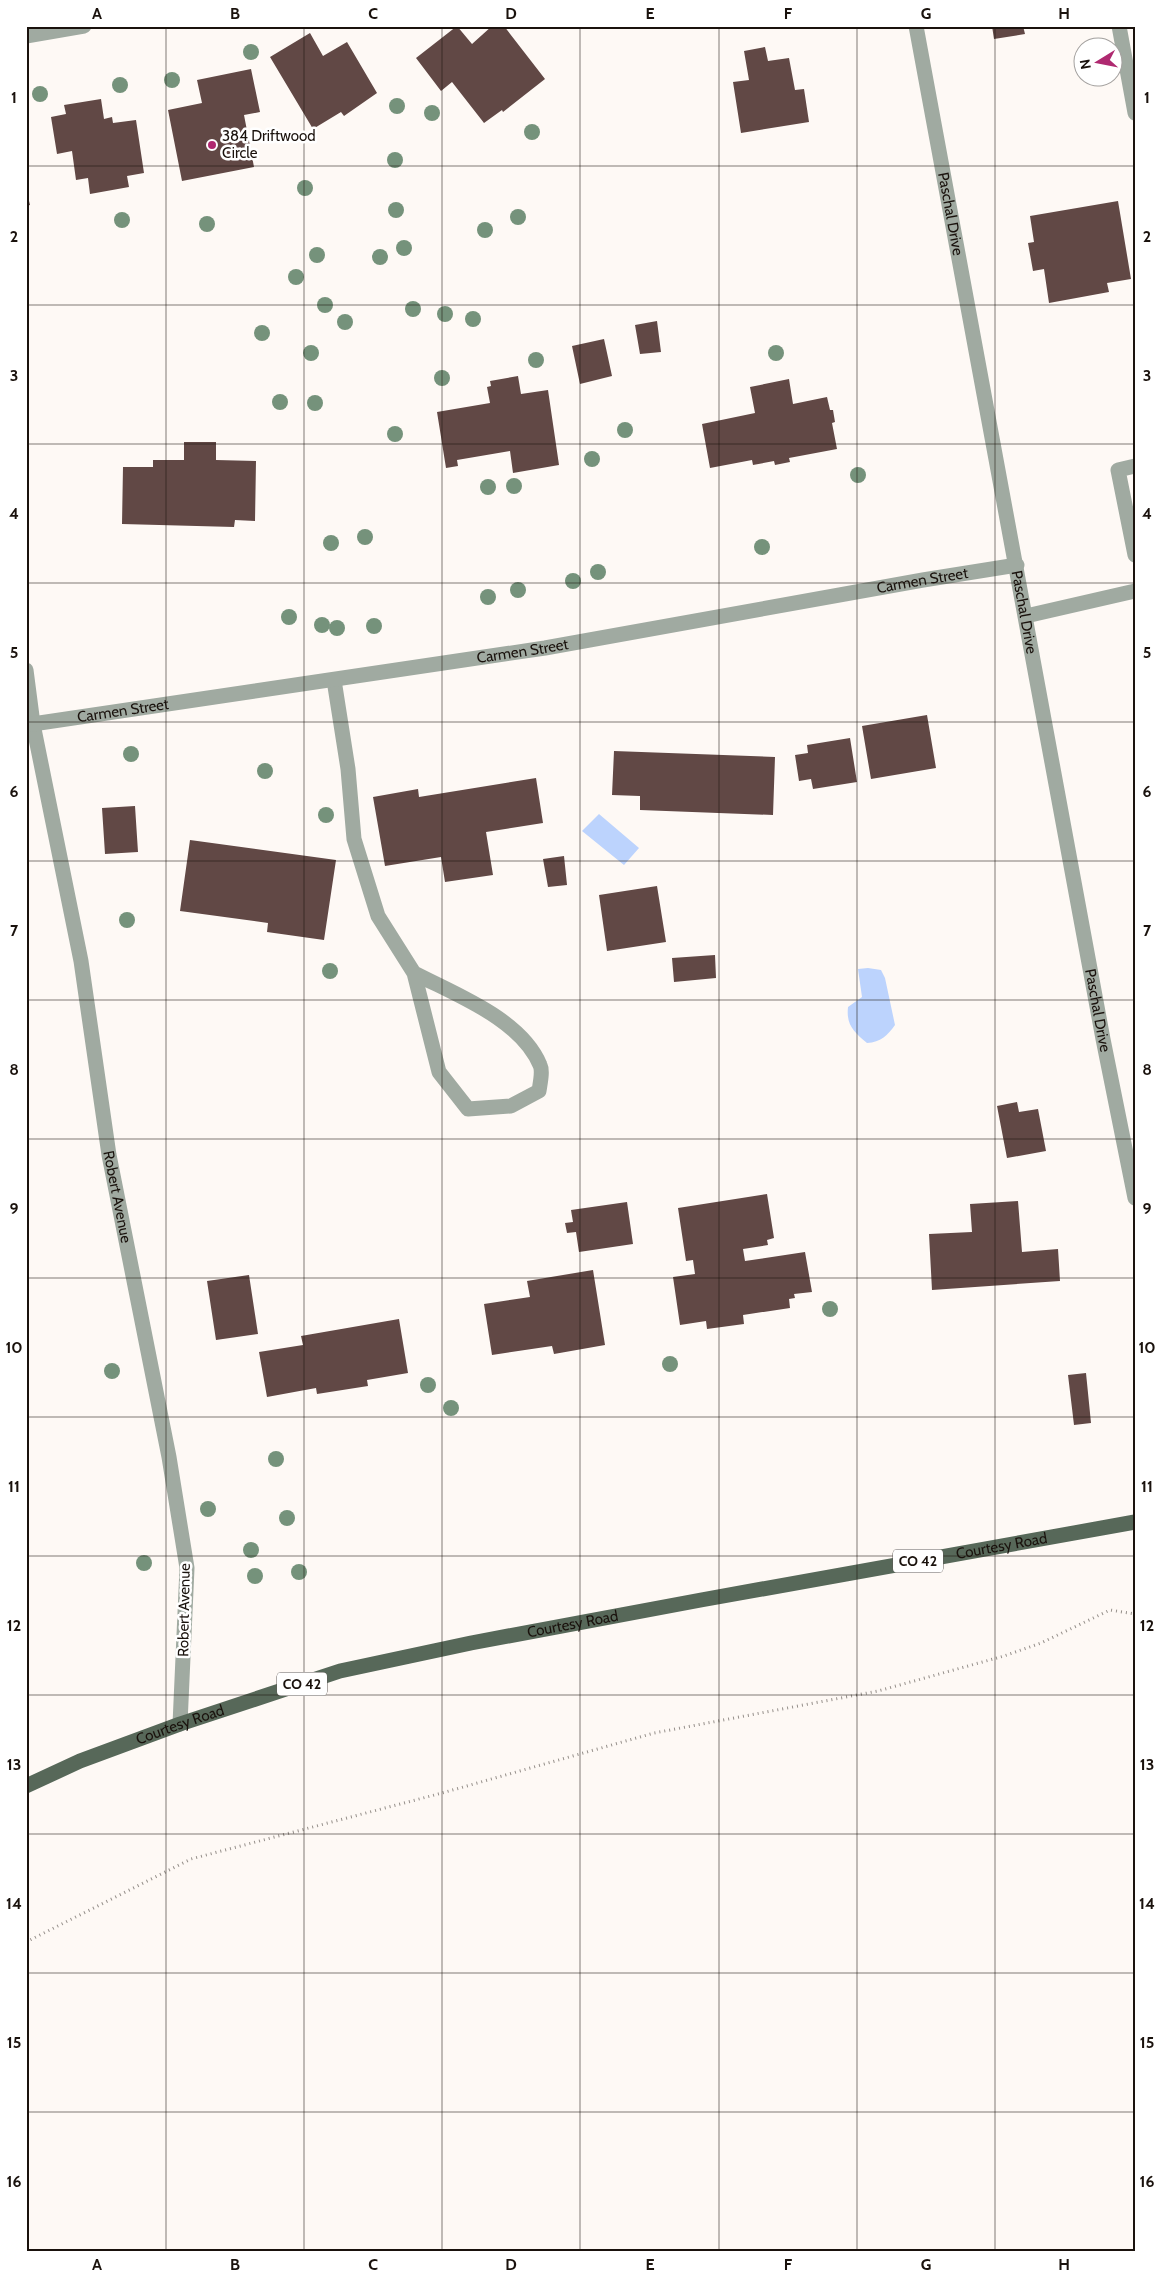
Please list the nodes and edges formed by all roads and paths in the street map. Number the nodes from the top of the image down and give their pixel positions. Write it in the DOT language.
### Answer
graph roads {
  1 [pos="84,26"];
  2 [pos="916,26"];
  3 [pos="1119,26"];
  4 [pos="26,36"];
  5 [pos="1135,113"];
  6 [pos="1135,466"];
  7 [pos="1135,555"];
  8 [pos="1017,565"];
  9 [pos="1135,591"];
  10 [pos="1026,616"];
  11 [pos="26,670"];
  12 [pos="334,680"];
  13 [pos="30,725"];
  14 [pos="414,973"];
  15 [pos="1135,1198"];
  16 [pos="1135,1522"];
  17 [pos="1135,1614"];
  18 [pos="180,1724"];
  19 [pos="26,1786"];
  20 [pos="26,1942"];
  1 -- 4 [label="street"];
  2 -- 8 [label="street, Paschal Drive"];
  3 -- 5 [label="street"];
  6 -- 7 [label="street"];
  8 -- 10 [label="street, Paschal Drive"];
  8 -- 12 [label="street, Carmen Street"];
  9 -- 10 [label="street"];
  10 -- 15 [label="street, Paschal Drive"];
  11 -- 13 [label="street, Robert Avenue"];
  12 -- 13 [label="street, Carmen Street"];
  12 -- 14 [label="street"];
  13 -- 18 [label="street, Robert Avenue"];
  14 -- 14 [label="street"];
  16 -- 18 [label="main road, Courtesy Road / CO 42"];
  17 -- 20 [label="path"];
  18 -- 19 [label="main road, Courtesy Road / CO 42"];
}
